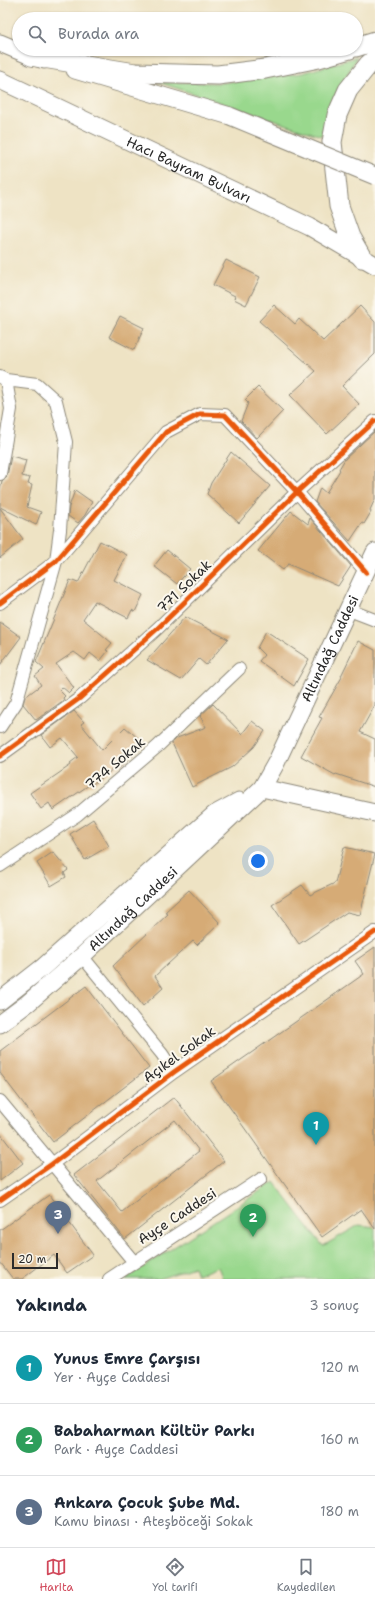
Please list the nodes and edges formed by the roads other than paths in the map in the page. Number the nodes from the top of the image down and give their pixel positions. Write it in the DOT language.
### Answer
graph roads {
  1 [pos="375,41"];
  2 [pos="0,43"];
  3 [pos="363,45"];
  4 [pos="12,48"];
  5 [pos="31,56"];
  6 [pos="326,56"];
  7 [pos="375,59"];
  8 [pos="0,80"];
  9 [pos="375,176"];
  10 [pos="369,261"];
  11 [pos="3,379"];
  12 [pos="375,421"];
  13 [pos="0,474"];
  14 [pos="297,492"];
  15 [pos="375,552"];
  16 [pos="56,561"];
  17 [pos="366,572"];
  18 [pos="3,601"];
  19 [pos="0,609"];
  20 [pos="349,610"];
  21 [pos="375,620"];
  22 [pos="239,669"];
  23 [pos="0,727"];
  24 [pos="0,756"];
  25 [pos="262,788"];
  26 [pos="375,813"];
  27 [pos="0,866"];
  28 [pos="375,932"];
  29 [pos="82,956"];
  30 [pos="0,1001"];
  31 [pos="0,1024"];
  32 [pos="174,1072"];
  33 [pos="0,1101"];
  34 [pos="52,1164"];
  35 [pos="261,1179"];
  36 [pos="0,1200"];
  37 [pos="134,1262"];
  38 [pos="109,1279"];
  1 -- 3 [label="main road"];
  2 -- 4 [label="main road"];
  5 -- 6 [label="main road"];
  5 -- 9 [label="main road, bridge"];
  7 -- 10 [label="main road"];
  8 -- 10 [label="main road, Hacı Bayram Bulvarı"];
  11 -- 13 [label="street"];
  11 -- 16 [label="street"];
  12 -- 14 [label="street, 771 Sokak"];
  14 -- 16 [label="street"];
  14 -- 17 [label="street"];
  14 -- 24 [label="street, 771 Sokak"];
  15 -- 17 [label="main road, Altındağ Caddesi"];
  16 -- 18 [label="street"];
  16 -- 23 [label="street"];
  17 -- 20 [label="main road, Altındağ Caddesi"];
  18 -- 19 [label="street"];
  20 -- 21 [label="street"];
  20 -- 25 [label="main road, Altındağ Caddesi"];
  22 -- 27 [label="street, 774 Sokak"];
  25 -- 26 [label="main road"];
  25 -- 29 [label="main road, Altındağ Caddesi"];
  25 -- 30 [label="main road, Altındağ Caddesi"];
  28 -- 32 [label="street, Açıkel Sokak"];
  29 -- 31 [label="main road, Altındağ Caddesi"];
  29 -- 32 [label="street"];
  32 -- 34 [label="street, Açıkel Sokak"];
  33 -- 34 [label="street"];
  34 -- 36 [label="street, Açıkel Sokak"];
  34 -- 37 [label="street"];
  35 -- 37 [label="street, Ayçe Caddesi"];
  37 -- 38 [label="street, Ayçe Caddesi"];
}
